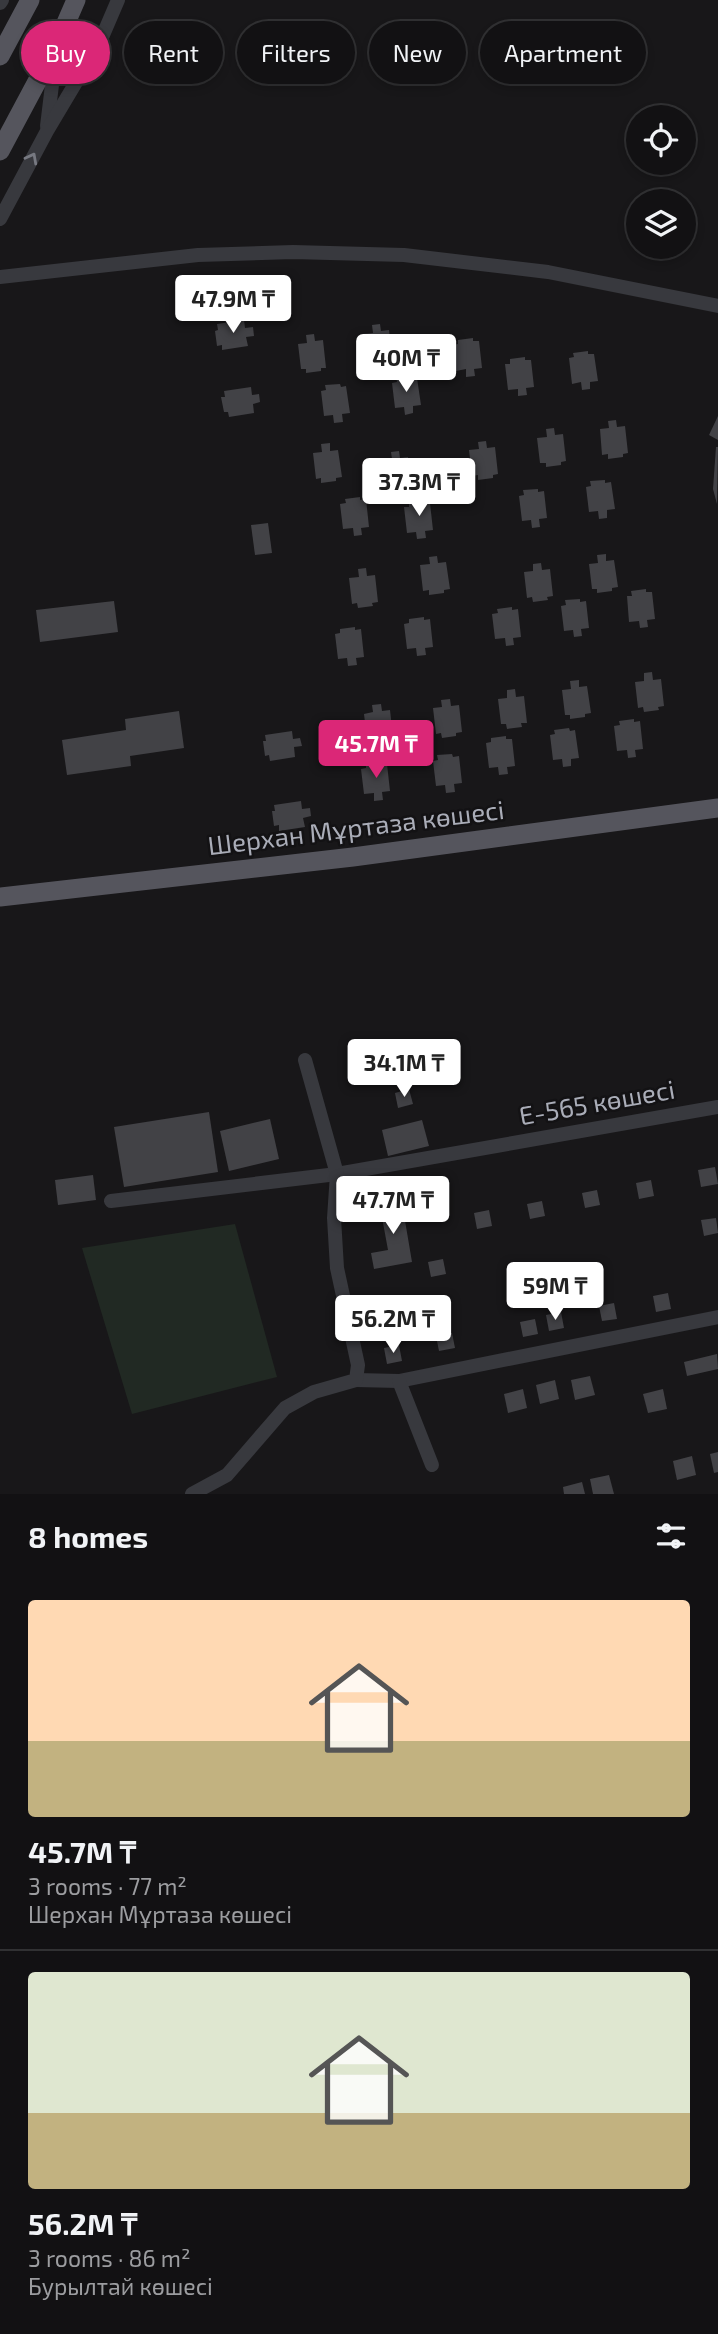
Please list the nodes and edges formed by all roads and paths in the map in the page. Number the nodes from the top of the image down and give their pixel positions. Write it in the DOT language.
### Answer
graph roads {
  1 [pos="30,0"];
  2 [pos="76,0"];
  3 [pos="117,0"];
  4 [pos="67,21"];
  5 [pos="0,56"];
  6 [pos="36,84"];
  7 [pos="52,84"];
  8 [pos="47,131"];
  9 [pos="0,151"];
  10 [pos="0,219"];
  11 [pos="0,277"];
  12 [pos="718,306"];
  13 [pos="718,808"];
  14 [pos="0,897"];
  15 [pos="305,1060"];
  16 [pos="718,1107"];
  17 [pos="337,1174"];
  18 [pos="111,1201"];
  19 [pos="718,1317"];
  20 [pos="356,1380"];
  21 [pos="399,1381"];
  22 [pos="432,1465"];
  23 [pos="192,1494"];
  1 -- 5 [label="main road"];
  2 -- 4 [label="main road"];
  3 -- 8 [label="street"];
  6 -- 9 [label="main road"];
  7 -- 8 [label="street"];
  10 -- 8 [label="street, one-way"];
  11 -- 12 [label="street"];
  13 -- 14 [label="main road, Шерхан Мұртаза көшесі"];
  15 -- 17 [label="street"];
  16 -- 17 [label="street, Е-565 көшесі"];
  17 -- 18 [label="street, Е-565 көшесі"];
  17 -- 20 [label="street"];
  19 -- 21 [label="street"];
  20 -- 21 [label="street"];
  20 -- 23 [label="street"];
  21 -- 22 [label="street"];
}
